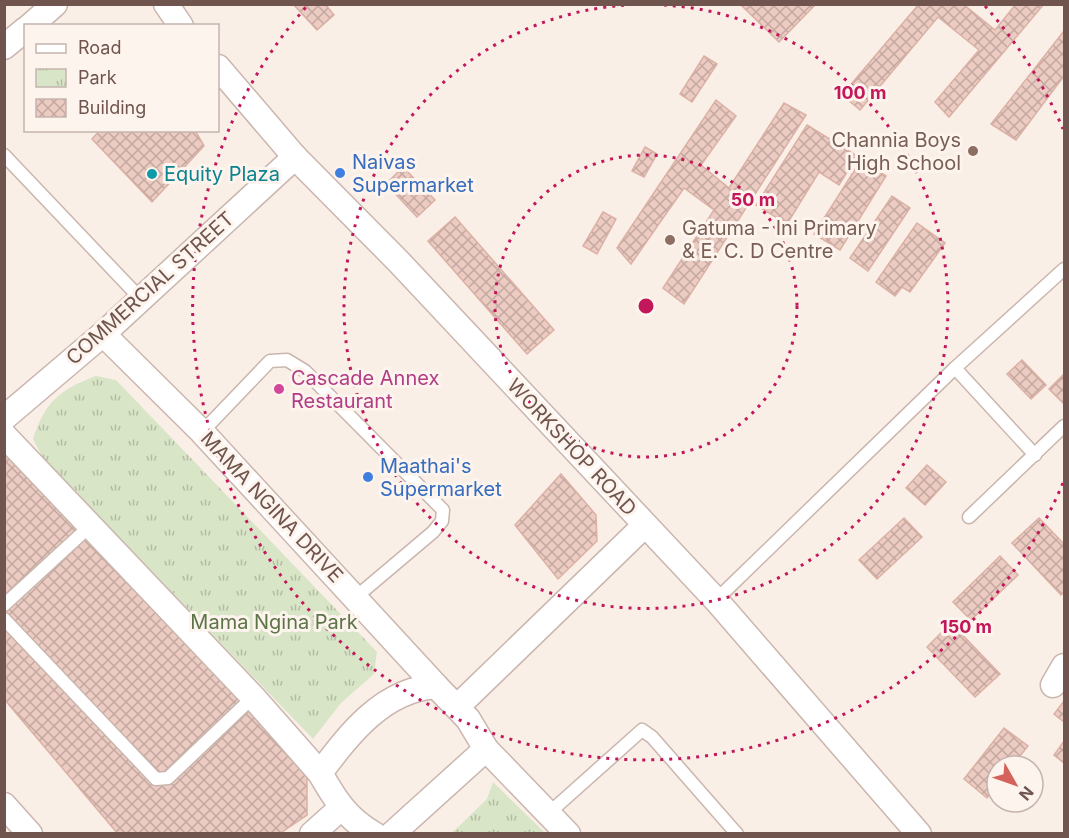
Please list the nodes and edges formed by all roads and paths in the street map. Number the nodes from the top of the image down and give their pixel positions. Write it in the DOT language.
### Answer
graph roads {
  1 [pos="55,4"];
  2 [pos="32,24"];
  3 [pos="24,31"];
  4 [pos="4,47"];
  5 [pos="219,68"];
  6 [pos="4,154"];
  7 [pos="295,157"];
  8 [pos="1065,269"];
  9 [pos="139,297"];
  10 [pos="103,334"];
  11 [pos="955,368"];
  12 [pos="4,418"];
  13 [pos="1065,426"];
  14 [pos="202,432"];
  15 [pos="4,435"];
  16 [pos="1035,455"];
  17 [pos="969,517"];
  18 [pos="645,525"];
  19 [pos="90,526"];
  20 [pos="356,597"];
  21 [pos="716,600"];
  22 [pos="4,605"];
  23 [pos="4,619"];
  24 [pos="436,686"];
  25 [pos="253,697"];
  26 [pos="458,706"];
  27 [pos="486,749"];
  28 [pos="320,773"];
  29 [pos="4,805"];
  30 [pos="340,808"];
  31 [pos="549,813"];
  32 [pos="30,834"];
  33 [pos="312,834"];
  34 [pos="374,834"];
  35 [pos="393,834"];
  36 [pos="568,834"];
  37 [pos="737,834"];
  38 [pos="919,834"];
  1 -- 2 [label="street"];
  3 -- 4 [label="street"];
  5 -- 7 [label="street, WORKSHOP ROAD"];
  6 -- 9 [label="lane"];
  7 -- 9 [label="street, COMMERCIAL STREET"];
  7 -- 18 [label="street, WORKSHOP ROAD"];
  8 -- 11 [label="lane"];
  9 -- 10 [label="street, COMMERCIAL STREET"];
  10 -- 12 [label="street, COMMERCIAL STREET"];
  10 -- 14 [label="street, MAMA NGINA DRIVE"];
  11 -- 16 [label="lane"];
  11 -- 21 [label="lane"];
  13 -- 16 [label="lane"];
  14 -- 20 [label="street, MAMA NGINA DRIVE"];
  14 -- 20 [label="lane"];
  15 -- 19 [label="street"];
  16 -- 17 [label="lane"];
  18 -- 21 [label="street, WORKSHOP ROAD"];
  18 -- 26 [label="street"];
  19 -- 22 [label="lane"];
  19 -- 25 [label="street"];
  20 -- 24 [label="street, MAMA NGINA DRIVE"];
  21 -- 38 [label="street, WORKSHOP ROAD"];
  23 -- 25 [label="lane"];
  24 -- 26 [label="street, MAMA NGINA DRIVE"];
  24 -- 28 [label="street"];
  25 -- 28 [label="street"];
  26 -- 27 [label="street, MAMA NGINA DRIVE"];
  27 -- 31 [label="street, MAMA NGINA DRIVE"];
  27 -- 35 [label="street"];
  28 -- 30 [label="street"];
  29 -- 32 [label="street"];
  30 -- 33 [label="street"];
  30 -- 34 [label="street"];
  31 -- 36 [label="street, MAMA NGINA DRIVE"];
  31 -- 37 [label="lane"];
}
